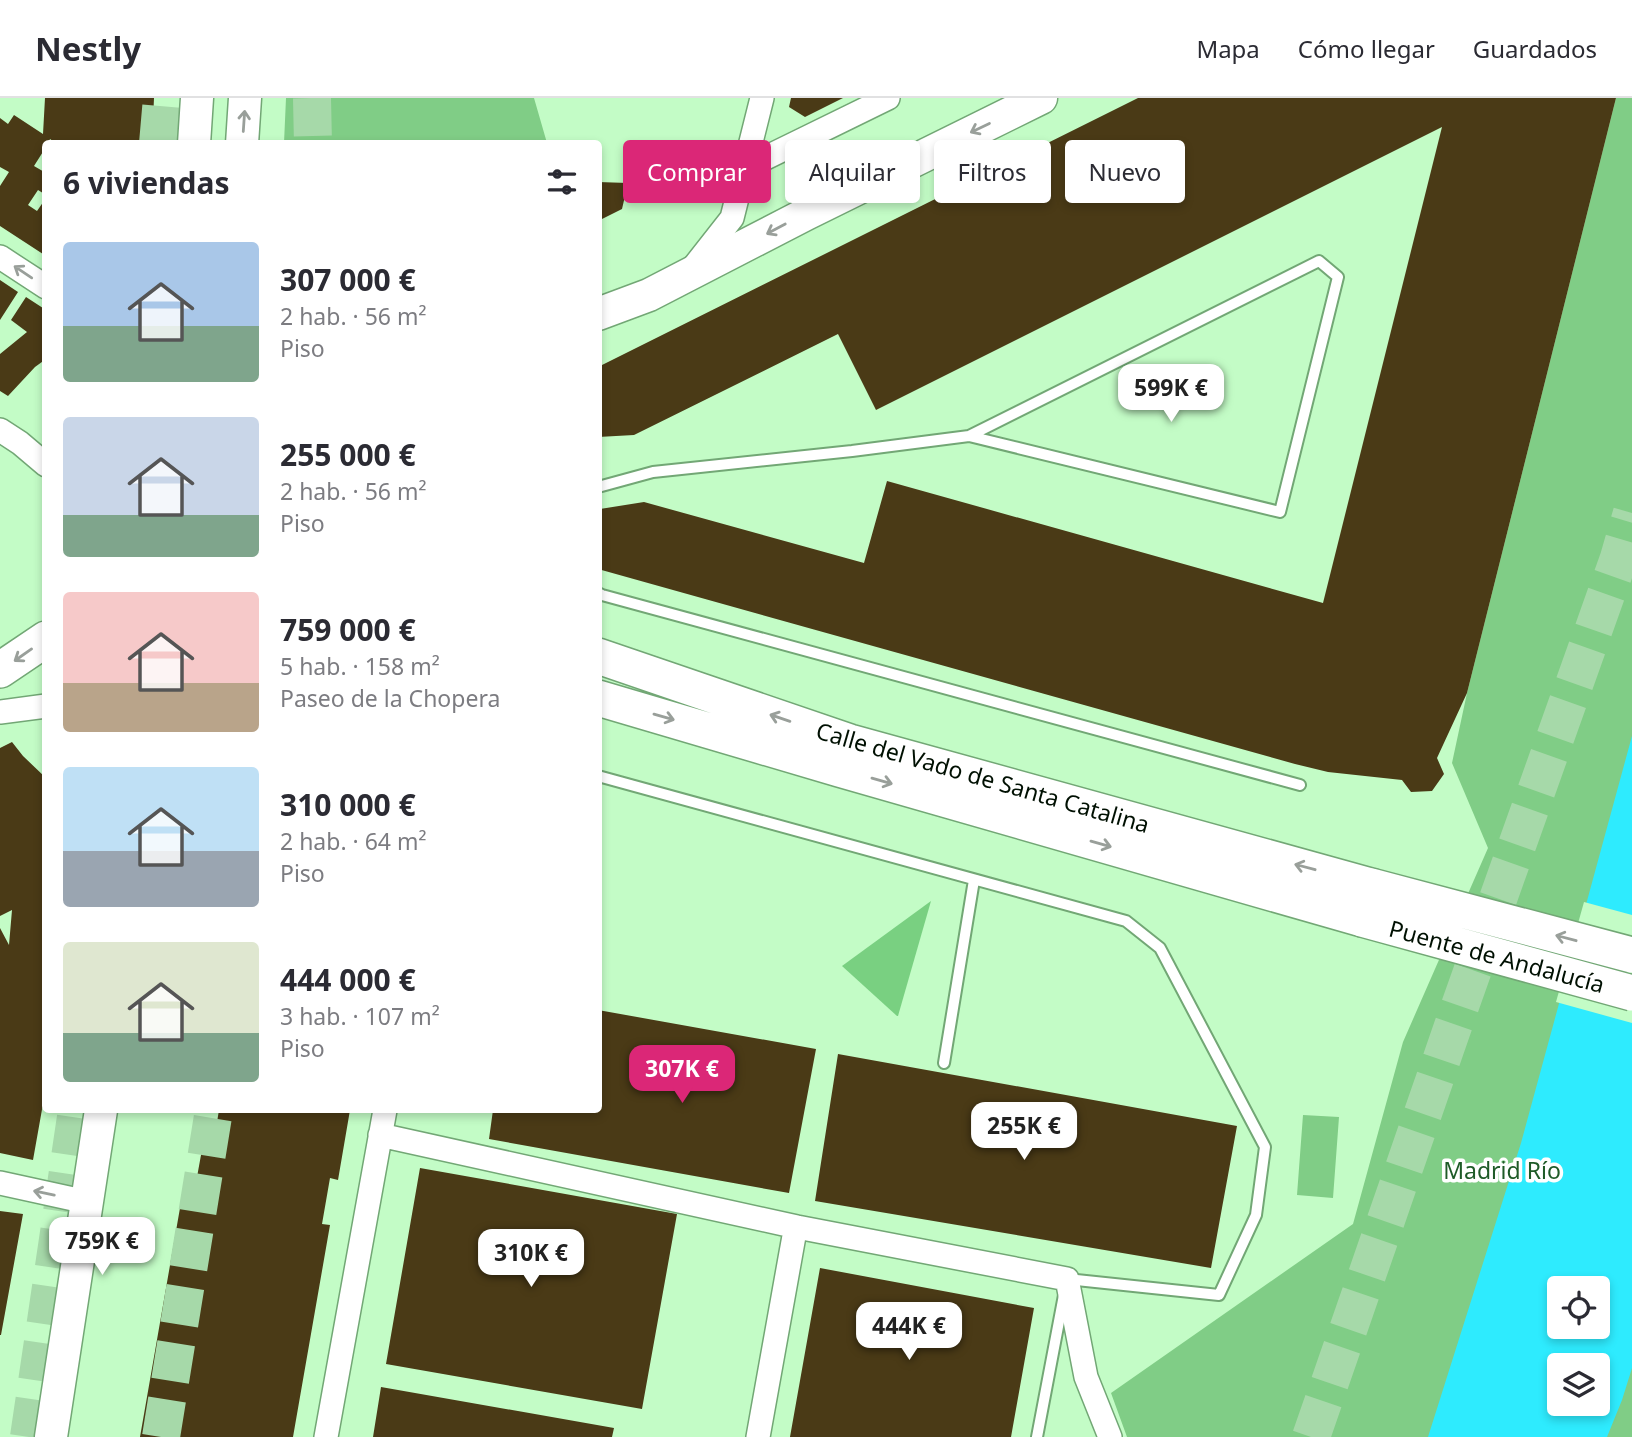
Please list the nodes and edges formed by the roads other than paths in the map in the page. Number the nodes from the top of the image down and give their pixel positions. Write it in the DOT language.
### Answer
graph roads {
  1 [pos="197,98"];
  2 [pos="245,98"];
  3 [pos="762,98"];
  4 [pos="888,98"];
  5 [pos="1041,98"];
  6 [pos="194,140"];
  7 [pos="242,140"];
  8 [pos="752,140"];
  9 [pos="771,155"];
  10 [pos="736,203"];
  11 [pos="0,257"];
  12 [pos="686,276"];
  13 [pos="42,284"];
  14 [pos="602,313"];
  15 [pos="0,430"];
  16 [pos="969,436"];
  17 [pos="42,461"];
  18 [pos="602,486"];
  19 [pos="602,596"];
  20 [pos="42,642"];
  21 [pos="602,657"];
  22 [pos="0,670"];
  23 [pos="602,699"];
  24 [pos="42,707"];
  25 [pos="0,712"];
  26 [pos="602,777"];
  27 [pos="1300,785"];
  28 [pos="974,880"];
  29 [pos="1371,886"];
  30 [pos="1362,919"];
  31 [pos="1632,955"];
  32 [pos="1632,993"];
  33 [pos="944,1063"];
  34 [pos="101,1113"];
  35 [pos="384,1113"];
  36 [pos="380,1135"];
  37 [pos="0,1183"];
  38 [pos="87,1202"];
  39 [pos="797,1227"];
  40 [pos="1067,1279"];
  41 [pos="51,1437"];
  42 [pos="326,1437"];
  43 [pos="758,1437"];
  44 [pos="1037,1437"];
  45 [pos="1110,1437"];
  1 -- 6 [label="street"];
  7 -- 2 [label="street, one-way"];
  3 -- 8 [label="street"];
  4 -- 9 [label="street"];
  5 -- 12 [label="street, one-way"];
  10 -- 12 [label="street"];
  13 -- 11 [label="street, one-way"];
  12 -- 14 [label="street"];
  15 -- 17 [label="street"];
  16 -- 16 [label="lane"];
  16 -- 18 [label="lane"];
  19 -- 27 [label="lane"];
  20 -- 22 [label="main road, one-way"];
  29 -- 21 [label="main road, Calle del Vado de Santa Catalina, one-way"];
  23 -- 30 [label="main road, Calle del Vado de Santa Catalina, one-way"];
  24 -- 25 [label="street"];
  26 -- 28 [label="lane"];
  28 -- 33 [label="lane"];
  28 -- 40 [label="lane"];
  31 -- 29 [label="main road, Puente de Andalucía, one-way, bridge"];
  30 -- 32 [label="main road, Puente de Andalucía, bridge"];
  34 -- 38 [label="street"];
  35 -- 36 [label="street"];
  36 -- 39 [label="street"];
  36 -- 42 [label="street"];
  38 -- 37 [label="street, one-way"];
  38 -- 41 [label="street"];
  39 -- 40 [label="street"];
  39 -- 43 [label="street"];
  40 -- 44 [label="lane"];
  40 -- 45 [label="street"];
}
